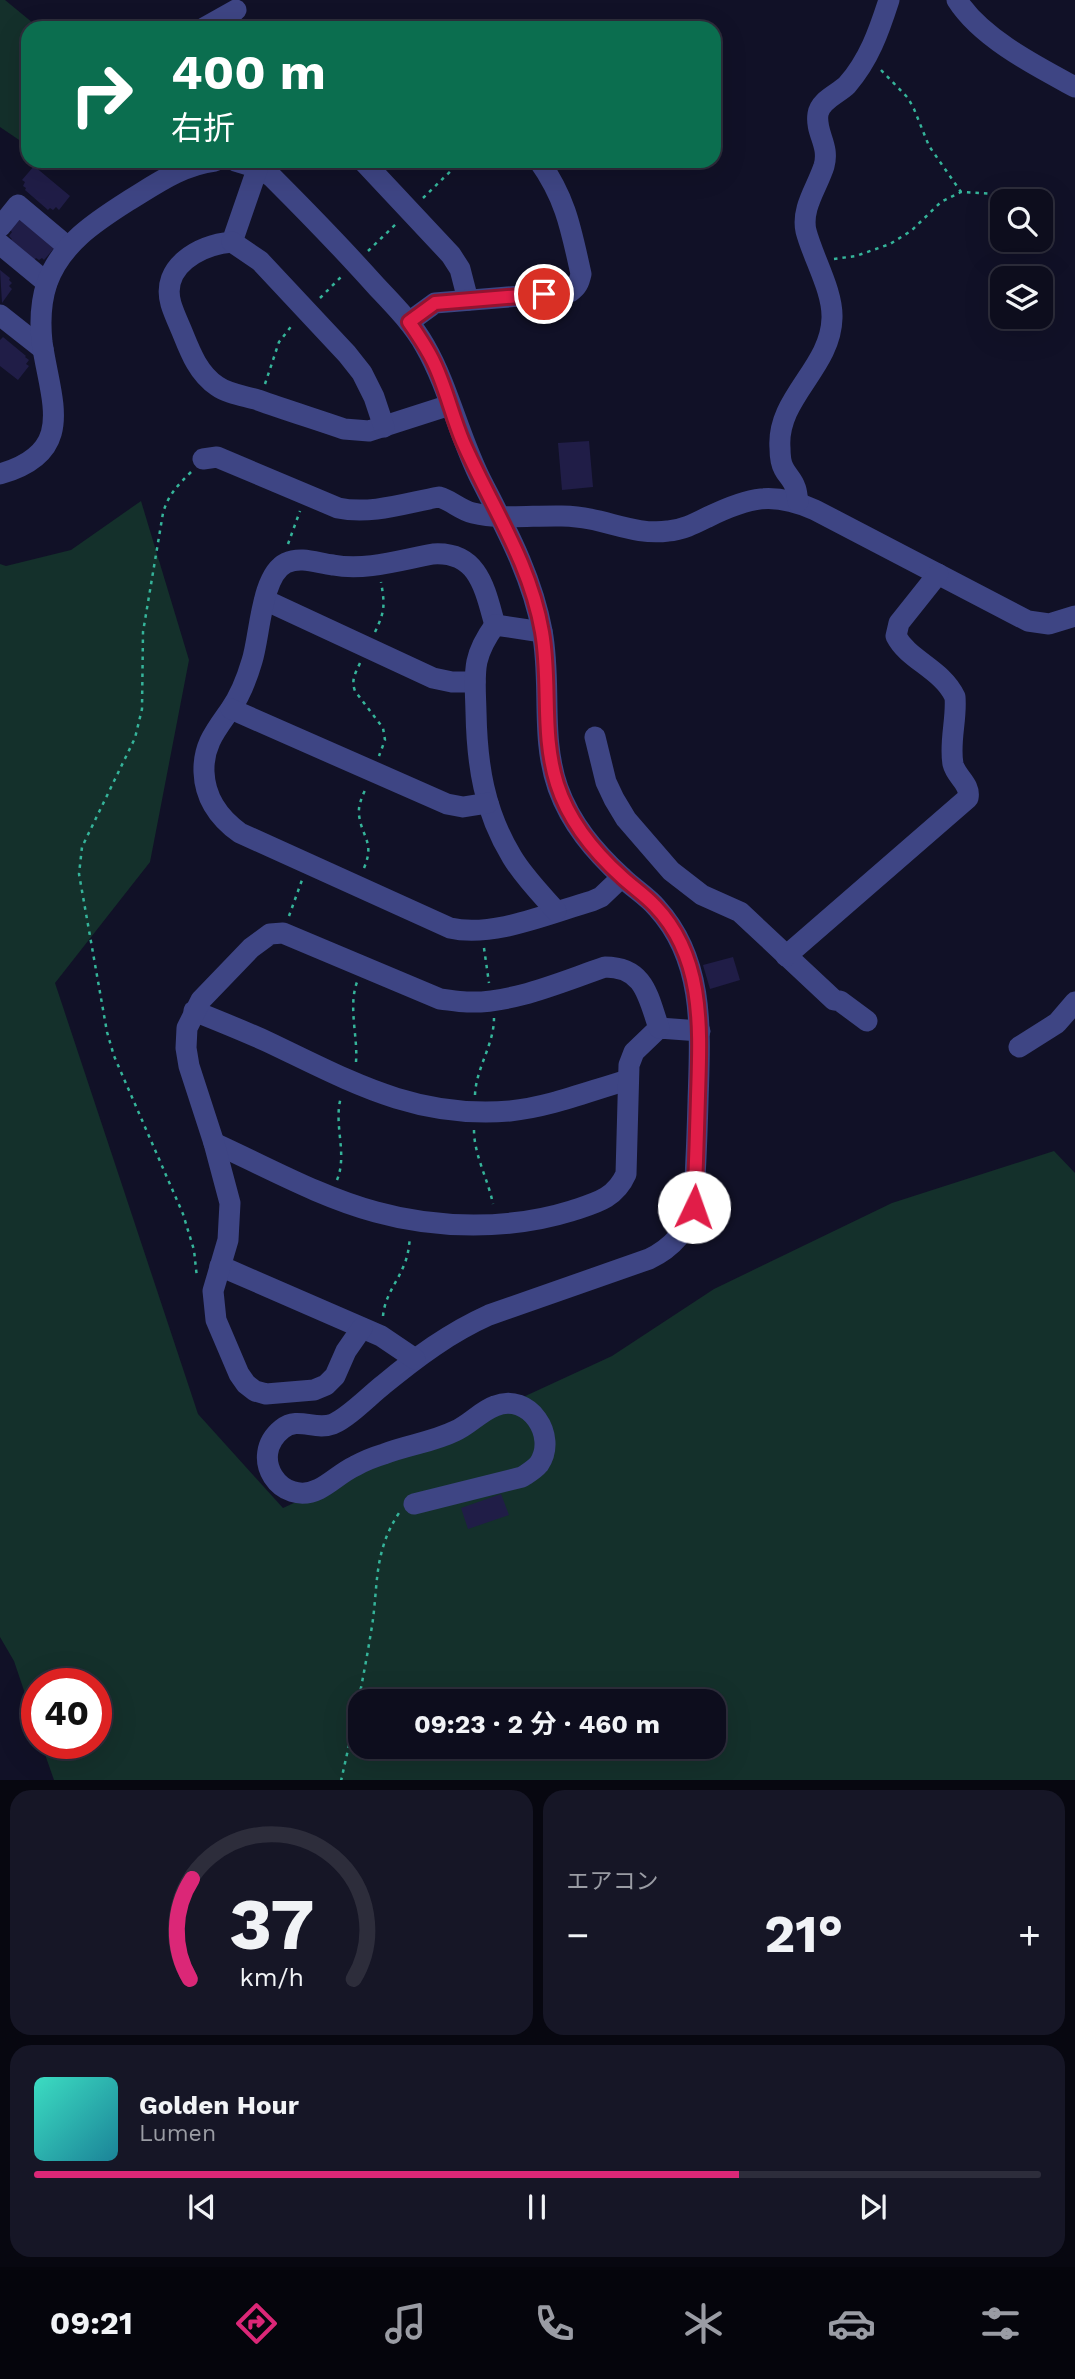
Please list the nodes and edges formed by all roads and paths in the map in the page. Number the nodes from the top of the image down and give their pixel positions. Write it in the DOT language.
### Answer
graph roads {
  1 [pos="890,0"];
  2 [pos="957,0"];
  3 [pos="238,13"];
  4 [pos="220,21"];
  5 [pos="868,58"];
  6 [pos="1075,87"];
  7 [pos="186,168"];
  8 [pos="258,168"];
  9 [pos="263,168"];
  10 [pos="370,168"];
  11 [pos="544,168"];
  12 [pos="961,192"];
  13 [pos="990,194"];
  14 [pos="0,227"];
  15 [pos="232,242"];
  16 [pos="0,244"];
  17 [pos="68,247"];
  18 [pos="816,261"];
  19 [pos="47,283"];
  20 [pos="468,300"];
  21 [pos="0,315"];
  22 [pos="409,322"];
  23 [pos="44,349"];
  24 [pos="450,405"];
  25 [pos="384,426"];
  26 [pos="203,459"];
  27 [pos="0,474"];
  28 [pos="307,495"];
  29 [pos="798,502"];
  30 [pos="501,516"];
  31 [pos="284,553"];
  32 [pos="377,565"];
  33 [pos="938,574"];
  34 [pos="265,600"];
  35 [pos="1075,616"];
  36 [pos="495,625"];
  37 [pos="542,632"];
  38 [pos="368,648"];
  39 [pos="475,682"];
  40 [pos="231,709"];
  41 [pos="595,737"];
  42 [pos="373,772"];
  43 [pos="488,803"];
  44 [pos="308,864"];
  45 [pos="622,877"];
  46 [pos="356,886"];
  47 [pos="556,911"];
  48 [pos="482,931"];
  49 [pos="283,933"];
  50 [pos="786,956"];
  51 [pos="491,1001"];
  52 [pos="1075,1002"];
  53 [pos="194,1011"];
  54 [pos="867,1021"];
  55 [pos="659,1028"];
  56 [pos="700,1031"];
  57 [pos="1019,1047"];
  58 [pos="628,1080"];
  59 [pos="214,1143"];
  60 [pos="412,1220"];
  61 [pos="220,1266"];
  62 [pos="197,1274"];
  63 [pos="371,1332"];
  64 [pos="415,1359"];
  65 [pos="414,1504"];
  66 [pos="341,1780"];
  1 -- 5 [label="street"];
  2 -- 6 [label="street"];
  3 -- 4 [label="street"];
  5 -- 12 [label="path"];
  5 -- 18 [label="street"];
  7 -- 17 [label="street"];
  8 -- 15 [label="street"];
  9 -- 22 [label="street"];
  10 -- 20 [label="street"];
  11 -- 20 [label="street"];
  12 -- 13 [label="path"];
  12 -- 18 [label="path"];
  14 -- 17 [label="street"];
  15 -- 25 [label="street"];
  15 -- 25 [label="street"];
  16 -- 19 [label="street"];
  17 -- 19 [label="street"];
  18 -- 29 [label="street"];
  19 -- 23 [label="street"];
  20 -- 22 [label="street"];
  21 -- 23 [label="street"];
  22 -- 24 [label="street"];
  23 -- 27 [label="street"];
  24 -- 25 [label="street"];
  24 -- 30 [label="street"];
  26 -- 28 [label="street"];
  26 -- 62 [label="path"];
  28 -- 30 [label="street"];
  28 -- 31 [label="path"];
  29 -- 30 [label="street"];
  29 -- 33 [label="street"];
  30 -- 37 [label="street"];
  32 -- 34 [label="street"];
  32 -- 36 [label="street"];
  32 -- 38 [label="path"];
  33 -- 35 [label="street"];
  33 -- 50 [label="street"];
  34 -- 38 [label="street"];
  34 -- 40 [label="street"];
  36 -- 37 [label="street"];
  36 -- 39 [label="street"];
  37 -- 45 [label="street"];
  38 -- 39 [label="street"];
  38 -- 42 [label="path"];
  39 -- 43 [label="street"];
  40 -- 42 [label="street"];
  40 -- 44 [label="street"];
  41 -- 50 [label="street"];
  42 -- 43 [label="street"];
  42 -- 46 [label="path"];
  43 -- 47 [label="street"];
  44 -- 46 [label="street"];
  44 -- 49 [label="path"];
  45 -- 47 [label="street"];
  45 -- 56 [label="street"];
  46 -- 48 [label="street"];
  47 -- 48 [label="street"];
  48 -- 51 [label="path"];
  49 -- 51 [label="street"];
  49 -- 53 [label="street"];
  50 -- 54 [label="street"];
  51 -- 55 [label="street"];
  52 -- 57 [label="street"];
  53 -- 58 [label="street"];
  53 -- 59 [label="street"];
  55 -- 56 [label="street"];
  55 -- 58 [label="street"];
  56 -- 64 [label="street"];
  58 -- 60 [label="street"];
  59 -- 60 [label="street"];
  59 -- 61 [label="street"];
  60 -- 63 [label="path"];
  61 -- 63 [label="street"];
  61 -- 63 [label="street"];
  63 -- 64 [label="street"];
  64 -- 65 [label="street"];
  65 -- 66 [label="path"];
}
